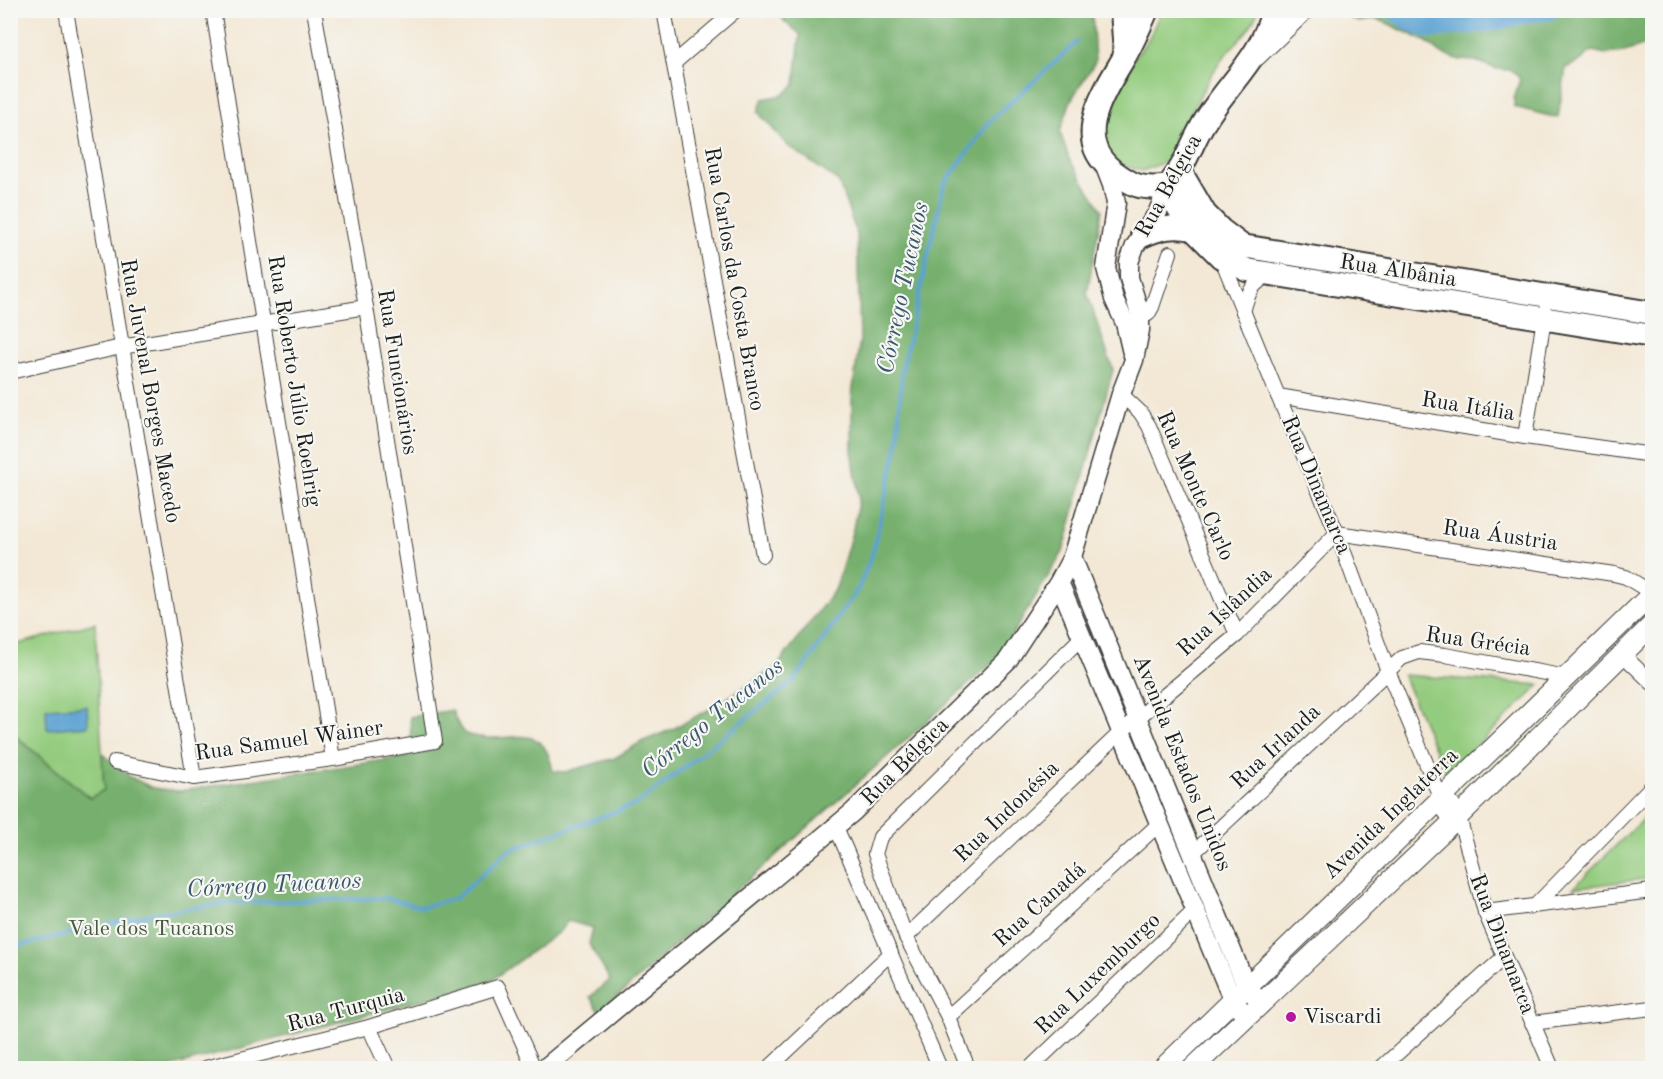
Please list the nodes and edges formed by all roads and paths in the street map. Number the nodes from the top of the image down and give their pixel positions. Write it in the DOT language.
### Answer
graph roads {
  1 [pos="66,10"];
  2 [pos="213,10"];
  3 [pos="314,10"];
  4 [pos="664,10"];
  5 [pos="736,10"];
  6 [pos="1122,10"];
  7 [pos="1147,10"];
  8 [pos="1273,10"];
  9 [pos="1304,10"];
  10 [pos="1126,56"];
  11 [pos="1252,60"];
  12 [pos="674,63"];
  13 [pos="1104,164"];
  14 [pos="1180,171"];
  15 [pos="1163,187"];
  16 [pos="1193,229"];
  17 [pos="1142,236"];
  18 [pos="1170,253"];
  19 [pos="1221,257"];
  20 [pos="1272,274"];
  21 [pos="1547,296"];
  22 [pos="366,307"];
  23 [pos="1243,312"];
  24 [pos="1653,313"];
  25 [pos="1140,318"];
  26 [pos="1545,318"];
  27 [pos="264,324"];
  28 [pos="1653,336"];
  29 [pos="122,347"];
  30 [pos="1134,360"];
  31 [pos="10,372"];
  32 [pos="1121,394"];
  33 [pos="1278,396"];
  34 [pos="1525,437"];
  35 [pos="1653,454"];
  36 [pos="1337,532"];
  37 [pos="763,555"];
  38 [pos="1072,557"];
  39 [pos="1059,582"];
  40 [pos="1653,594"];
  41 [pos="1653,625"];
  42 [pos="1237,635"];
  43 [pos="1082,637"];
  44 [pos="1605,640"];
  45 [pos="1623,655"];
  46 [pos="1388,671"];
  47 [pos="1567,677"];
  48 [pos="1653,683"];
  49 [pos="1137,718"];
  50 [pos="1121,732"];
  51 [pos="435,741"];
  52 [pos="333,759"];
  53 [pos="115,762"];
  54 [pos="194,778"];
  55 [pos="1653,786"];
  56 [pos="1441,799"];
  57 [pos="1458,817"];
  58 [pos="1159,824"];
  59 [pos="836,827"];
  60 [pos="1192,854"];
  61 [pos="1567,873"];
  62 [pos="1653,891"];
  63 [pos="1572,901"];
  64 [pos="1535,906"];
  65 [pos="1195,910"];
  66 [pos="1485,912"];
  67 [pos="906,938"];
  68 [pos="891,953"];
  69 [pos="1504,957"];
  70 [pos="1240,995"];
  71 [pos="1653,1008"];
  72 [pos="1254,1009"];
  73 [pos="948,1017"];
  74 [pos="1532,1023"];
  75 [pos="369,1027"];
  76 [pos="205,1068"];
  77 [pos="388,1068"];
  78 [pos="534,1068"];
  79 [pos="545,1068"];
  80 [pos="769,1068"];
  81 [pos="940,1068"];
  82 [pos="969,1068"];
  83 [pos="1030,1068"];
  84 [pos="1163,1068"];
  85 [pos="1193,1068"];
  86 [pos="1383,1068"];
  87 [pos="1552,1068"];
  1 -- 29 [label="street, Rua Juvenal Borges Macedo"];
  2 -- 27 [label="street, Rua Roberto Júlio Roehrig"];
  3 -- 22 [label="street, Rua Funcionários"];
  4 -- 12 [label="street, Rua Carlos da Costa Branco"];
  5 -- 12 [label="street"];
  6 -- 10 [label="main road"];
  7 -- 10 [label="main road, Rua Bélgica"];
  8 -- 11 [label="main road"];
  9 -- 11 [label="main road, Rua Bélgica"];
  10 -- 13 [label="main road, Rua Bélgica"];
  11 -- 14 [label="main road, Rua Bélgica"];
  12 -- 37 [label="street, Rua Carlos da Costa Branco"];
  13 -- 15 [label="main road"];
  13 -- 30 [label="street, Rua Bélgica"];
  14 -- 15 [label="main road, Rua Bélgica"];
  14 -- 21 [label="main road, Rua Albânia"];
  15 -- 16 [label="main road, Rua Dinamarca"];
  15 -- 17 [label="street, Rua Bélgica"];
  16 -- 17 [label="main road"];
  16 -- 19 [label="main road, Rua Dinamarca"];
  17 -- 25 [label="street, Rua Bélgica"];
  18 -- 25 [label="street"];
  19 -- 20 [label="main road, Rua Albânia"];
  19 -- 23 [label="street, Rua Dinamarca"];
  20 -- 23 [label="street"];
  20 -- 26 [label="main road, Rua Albânia"];
  21 -- 24 [label="main road, Rua Albânia"];
  21 -- 26 [label="street"];
  22 -- 27 [label="street"];
  22 -- 51 [label="street, Rua Funcionários"];
  23 -- 33 [label="street, Rua Dinamarca"];
  25 -- 30 [label="street, Rua Bélgica"];
  26 -- 28 [label="main road, Rua Albânia"];
  26 -- 34 [label="street"];
  27 -- 29 [label="street"];
  27 -- 52 [label="street, Rua Roberto Júlio Roehrig"];
  29 -- 31 [label="street"];
  29 -- 54 [label="street, Rua Juvenal Borges Macedo"];
  30 -- 32 [label="street, Rua Bélgica"];
  32 -- 38 [label="street, Rua Bélgica"];
  32 -- 42 [label="street, Rua Monte Carlo"];
  33 -- 34 [label="street, Rua Itália"];
  33 -- 36 [label="street, Rua Dinamarca"];
  34 -- 35 [label="street, Rua Itália"];
  36 -- 40 [label="street, Rua Áustria"];
  36 -- 42 [label="street, Rua Islândia"];
  36 -- 46 [label="street, Rua Dinamarca"];
  38 -- 39 [label="street, Rua Bélgica"];
  38 -- 49 [label="street, Avenida Estados Unidos"];
  39 -- 43 [label="street, Avenida Estados Unidos"];
  39 -- 59 [label="street, Rua Bélgica"];
  40 -- 44 [label="main road, Avenida Inglaterra"];
  41 -- 45 [label="main road, Avenida Inglaterra"];
  42 -- 49 [label="street, Rua Islândia"];
  43 -- 50 [label="street, Avenida Estados Unidos"];
  43 -- 67 [label="street"];
  44 -- 45 [label="street"];
  44 -- 47 [label="main road, Avenida Inglaterra"];
  45 -- 48 [label="street"];
  45 -- 57 [label="main road, Avenida Inglaterra"];
  46 -- 47 [label="street, Rua Grécia"];
  46 -- 56 [label="street, Rua Dinamarca"];
  46 -- 60 [label="street, Rua Irlanda"];
  47 -- 56 [label="main road, Avenida Inglaterra"];
  49 -- 50 [label="street, Rua Indonésia"];
  49 -- 60 [label="street, Avenida Estados Unidos"];
  50 -- 58 [label="street, Avenida Estados Unidos"];
  50 -- 67 [label="street, Rua Indonésia"];
  51 -- 52 [label="street, Rua Samuel Wainer"];
  52 -- 54 [label="street, Rua Samuel Wainer"];
  53 -- 54 [label="street, Rua Samuel Wainer"];
  55 -- 61 [label="street"];
  56 -- 57 [label="street, Rua Dinamarca"];
  56 -- 70 [label="main road, Avenida Inglaterra"];
  57 -- 66 [label="street, Rua Dinamarca"];
  57 -- 72 [label="main road, Avenida Inglaterra"];
  58 -- 65 [label="street, Avenida Estados Unidos"];
  58 -- 73 [label="street, Rua Canadá"];
  59 -- 68 [label="street"];
  59 -- 79 [label="street, Rua Bélgica"];
  60 -- 70 [label="street, Avenida Estados Unidos"];
  61 -- 63 [label="street"];
  61 -- 64 [label="street"];
  62 -- 63 [label="street"];
  63 -- 64 [label="street"];
  64 -- 66 [label="street"];
  65 -- 70 [label="street, Avenida Estados Unidos"];
  65 -- 83 [label="street, Rua Luxemburgo"];
  66 -- 69 [label="street, Rua Dinamarca"];
  67 -- 73 [label="street"];
  68 -- 80 [label="street"];
  68 -- 81 [label="street"];
  69 -- 74 [label="street, Rua Dinamarca"];
  69 -- 86 [label="street"];
  70 -- 72 [label="street"];
  70 -- 84 [label="main road, Avenida Inglaterra"];
  71 -- 74 [label="street"];
  72 -- 85 [label="main road, Avenida Inglaterra"];
  73 -- 82 [label="street"];
  74 -- 87 [label="street, Rua Dinamarca"];
  75 -- 76 [label="street, Rua Turquia"];
  75 -- 77 [label="street"];
  75 -- 78 [label="street, Rua Turquia"];
}
